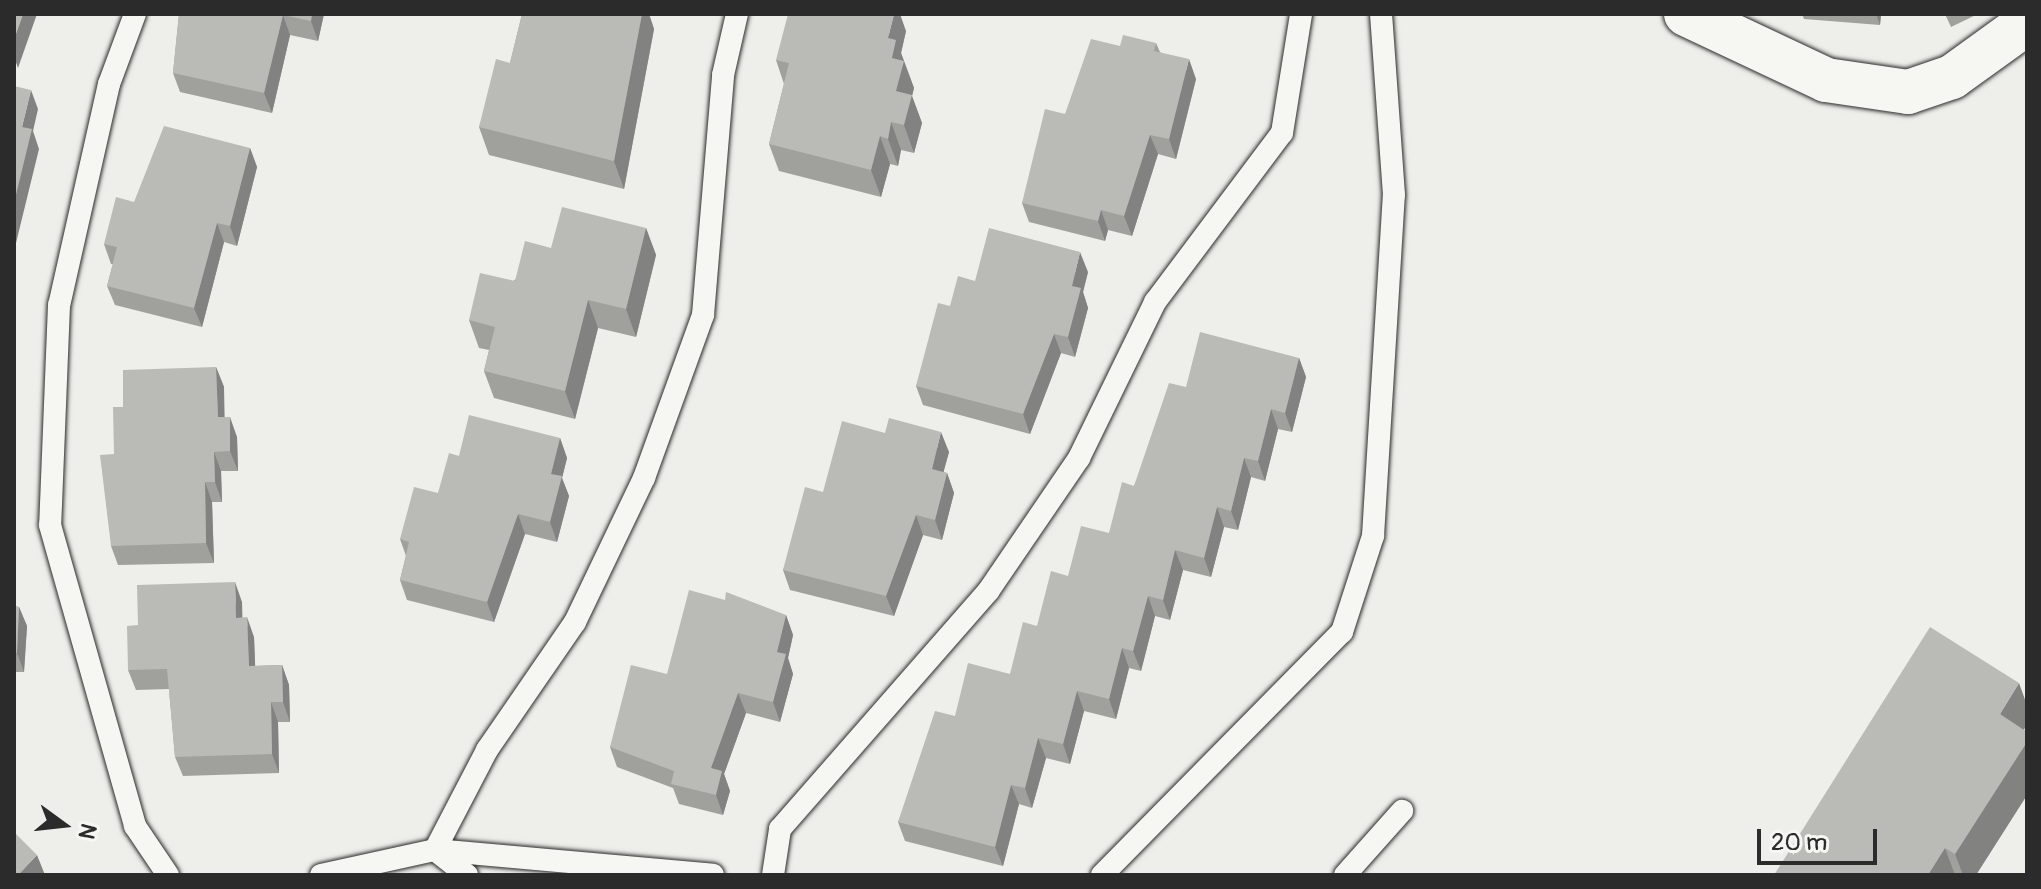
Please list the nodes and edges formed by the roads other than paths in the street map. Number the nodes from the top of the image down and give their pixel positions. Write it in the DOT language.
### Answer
graph roads {
  1 [pos="135,14"];
  2 [pos="737,14"];
  3 [pos="1301,14"];
  4 [pos="1381,14"];
  5 [pos="1686,14"];
  6 [pos="2027,23"];
  7 [pos="1402,811"];
  8 [pos="435,850"];
  9 [pos="168,875"];
  10 [pos="321,875"];
  11 [pos="467,875"];
  12 [pos="713,875"];
  13 [pos="773,875"];
  14 [pos="1102,875"];
  15 [pos="1345,875"];
  1 -- 9 [label="lane"];
  2 -- 8 [label="lane"];
  3 -- 13 [label="lane"];
  4 -- 14 [label="lane"];
  5 -- 6 [label="street"];
  7 -- 15 [label="lane"];
  8 -- 10 [label="lane"];
  8 -- 11 [label="lane"];
  8 -- 12 [label="lane"];
}
